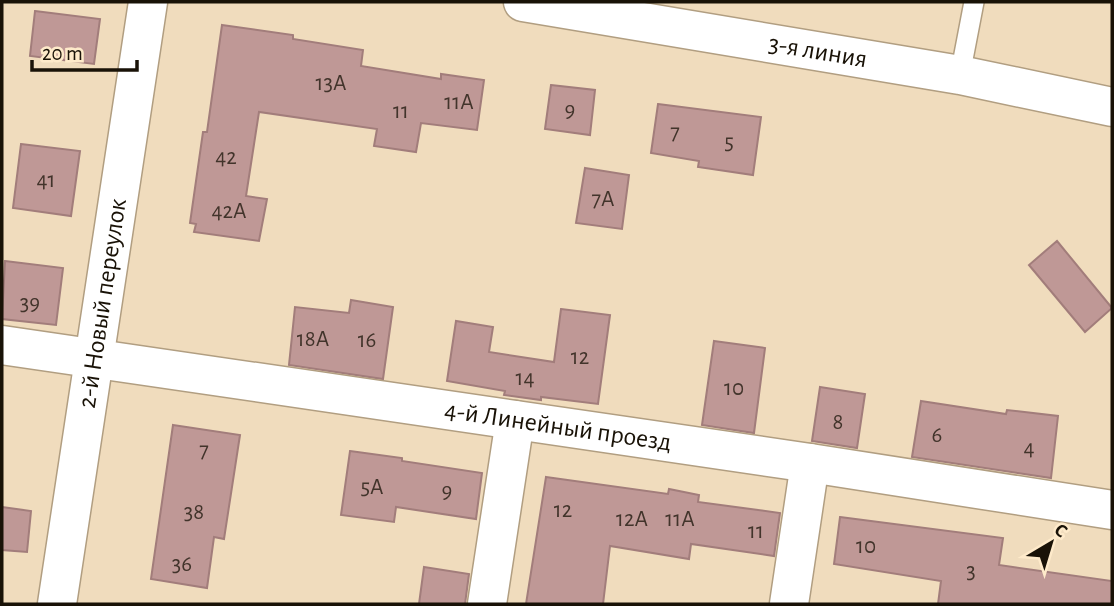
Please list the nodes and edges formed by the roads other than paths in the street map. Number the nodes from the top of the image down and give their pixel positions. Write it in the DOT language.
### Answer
graph roads {
  1 [pos="148,2"];
  2 [pos="974,2"];
  3 [pos="533,3"];
  4 [pos="960,75"];
  5 [pos="1112,107"];
  6 [pos="2,345"];
  7 [pos="96,358"];
  8 [pos="515,420"];
  9 [pos="810,463"];
  10 [pos="1112,510"];
  11 [pos="57,604"];
  12 [pos="487,604"];
  13 [pos="789,604"];
  1 -- 7 [label="street, 2-й Новый переулок"];
  2 -- 4 [label="lane"];
  3 -- 4 [label="street, 3-я линия"];
  4 -- 5 [label="street, 3-я линия"];
  6 -- 7 [label="street, 4-й Линейный проезд"];
  7 -- 8 [label="street, 4-й Линейный проезд"];
  7 -- 11 [label="street, 2-й Новый переулок"];
  8 -- 9 [label="street, 4-й Линейный проезд"];
  8 -- 12 [label="street"];
  9 -- 10 [label="street, 4-й Линейный проезд"];
  9 -- 13 [label="street"];
}
